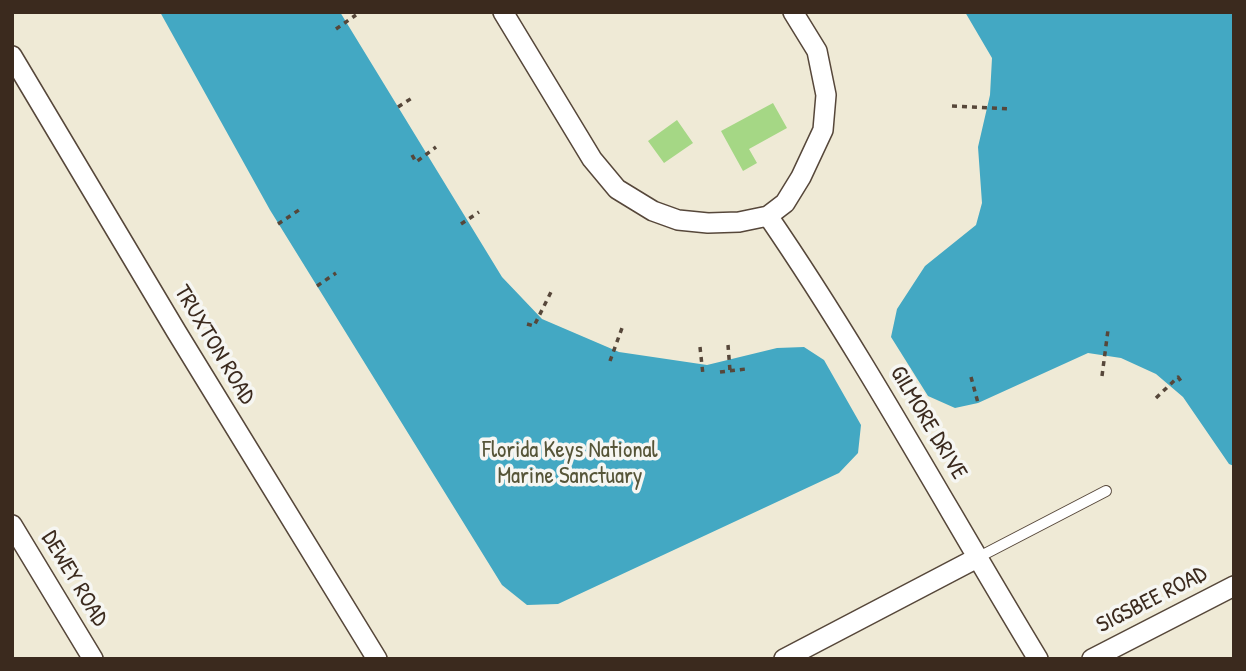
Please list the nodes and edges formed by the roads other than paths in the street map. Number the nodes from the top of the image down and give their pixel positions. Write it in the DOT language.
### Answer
graph roads {
  1 [pos="503,12"];
  2 [pos="793,12"];
  3 [pos="12,56"];
  4 [pos="768,216"];
  5 [pos="1106,491"];
  6 [pos="12,525"];
  7 [pos="977,558"];
  8 [pos="1234,586"];
  9 [pos="93,659"];
  10 [pos="377,659"];
  11 [pos="784,659"];
  12 [pos="1038,659"];
  13 [pos="1092,659"];
  1 -- 4 [label="street"];
  2 -- 4 [label="street"];
  3 -- 10 [label="street, TRUXTON ROAD"];
  4 -- 7 [label="street, GILMORE DRIVE"];
  5 -- 7 [label="lane"];
  6 -- 9 [label="street, DEWEY ROAD"];
  7 -- 11 [label="street"];
  7 -- 12 [label="street, GILMORE DRIVE"];
  8 -- 13 [label="street, SIGSBEE ROAD"];
}
